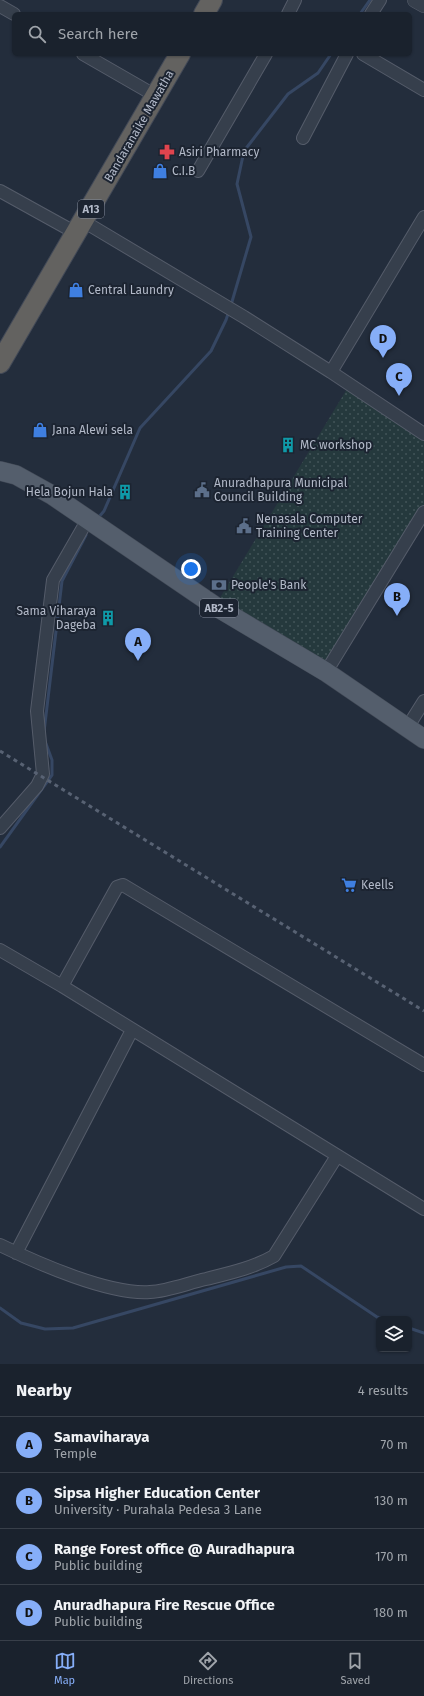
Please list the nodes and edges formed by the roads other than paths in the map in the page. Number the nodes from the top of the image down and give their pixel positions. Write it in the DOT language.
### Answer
graph roads {
  1 [pos="212,0"];
  2 [pos="295,0"];
  3 [pos="380,0"];
  4 [pos="415,0"];
  5 [pos="424,5"];
  6 [pos="0,6"];
  7 [pos="205,12"];
  8 [pos="289,12"];
  9 [pos="372,12"];
  10 [pos="12,13"];
  11 [pos="86,56"];
  12 [pos="179,56"];
  13 [pos="265,56"];
  14 [pos="347,56"];
  15 [pos="366,56"];
  16 [pos="424,90"];
  17 [pos="156,96"];
  18 [pos="303,138"];
  19 [pos="198,171"];
  20 [pos="0,191"];
  21 [pos="424,217"];
  22 [pos="80,227"];
  23 [pos="0,363"];
  24 [pos="331,372"];
  25 [pos="424,434"];
  26 [pos="0,456"];
  27 [pos="8,473"];
  28 [pos="424,512"];
  29 [pos="88,519"];
  30 [pos="326,672"];
  31 [pos="424,700"];
  32 [pos="407,728"];
  33 [pos="424,740"];
  34 [pos="0,828"];
  35 [pos="1,953"];
  36 [pos="62,986"];
  37 [pos="132,1030"];
  38 [pos="424,1065"];
  39 [pos="337,1156"];
  40 [pos="424,1209"];
  41 [pos="0,1245"];
  42 [pos="16,1252"];
  1 -- 7 [label="highway"];
  2 -- 8 [label="street"];
  3 -- 9 [label="street"];
  4 -- 5 [label="street"];
  6 -- 10 [label="street"];
  11 -- 17 [label="street"];
  12 -- 17 [label="highway, Bandaranaike Mawatha / A13"];
  13 -- 19 [label="street"];
  14 -- 18 [label="street"];
  15 -- 16 [label="street"];
  17 -- 22 [label="highway, Bandaranaike Mawatha / A13"];
  20 -- 22 [label="street"];
  21 -- 24 [label="street"];
  22 -- 23 [label="highway, Bandaranaike Mawatha / A13"];
  22 -- 24 [label="street"];
  24 -- 25 [label="street"];
  26 -- 27 [label="main road, AB2-5"];
  27 -- 29 [label="main road, AB2-5"];
  28 -- 30 [label="street"];
  29 -- 30 [label="main road, AB2-5"];
  29 -- 34 [label="street"];
  30 -- 32 [label="main road, AB2-5"];
  31 -- 32 [label="street"];
  32 -- 33 [label="main road, AB2-5"];
  35 -- 36 [label="street"];
  36 -- 37 [label="street"];
  36 -- 38 [label="street"];
  37 -- 39 [label="street"];
  37 -- 42 [label="street"];
  39 -- 40 [label="street"];
  39 -- 42 [label="street"];
  41 -- 42 [label="street"];
}
